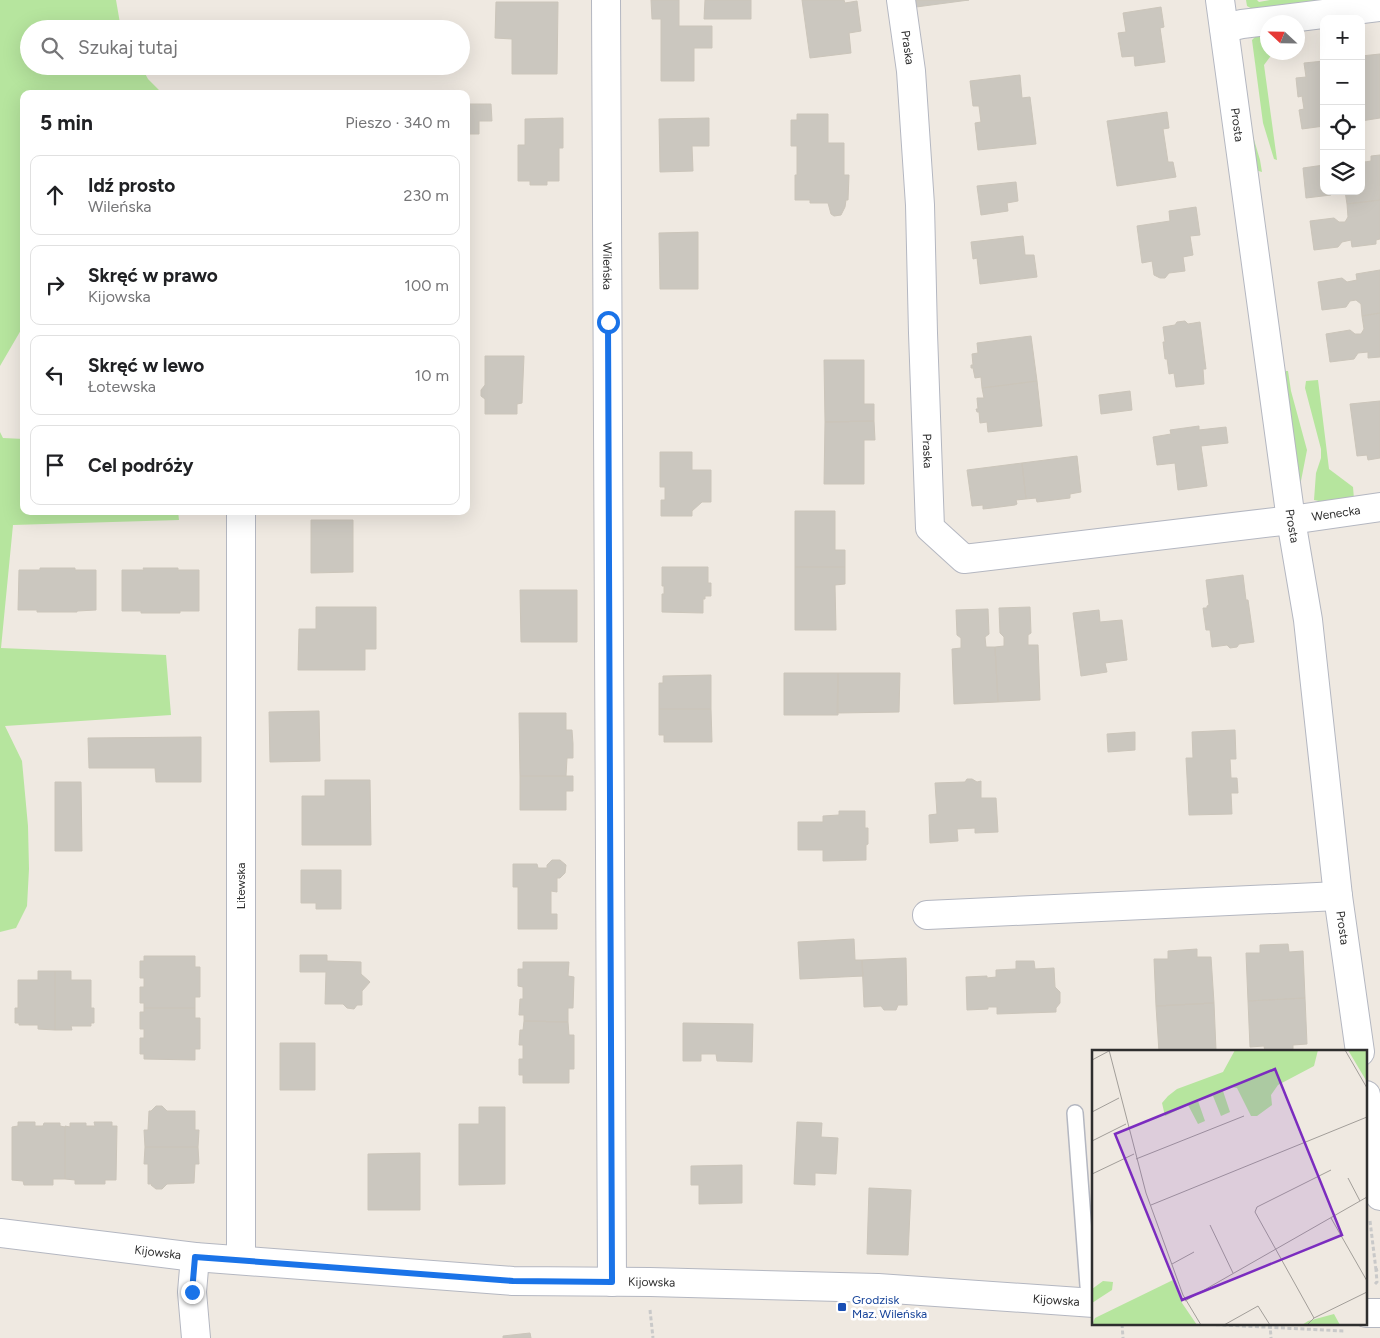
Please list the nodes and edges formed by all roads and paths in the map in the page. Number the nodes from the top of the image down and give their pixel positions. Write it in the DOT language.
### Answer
graph roads {
  1 [pos="606,0"];
  2 [pos="901,0"];
  3 [pos="1220,0"];
  4 [pos="1380,6"];
  5 [pos="1224,28"];
  6 [pos="1380,507"];
  7 [pos="241,515"];
  8 [pos="1291,520"];
  9 [pos="1338,896"];
  10 [pos="927,915"];
  11 [pos="1360,1050"];
  12 [pos="1368,1109"];
  13 [pos="1075,1113"];
  14 [pos="1380,1196"];
  15 [pos="1371,1230"];
  16 [pos="0,1233"];
  17 [pos="195,1257"];
  18 [pos="240,1260"];
  19 [pos="1378,1269"];
  20 [pos="612,1282"];
  21 [pos="1374,1286"];
  22 [pos="1092,1303"];
  23 [pos="1270,1326"];
  24 [pos="1345,1331"];
  25 [pos="196,1338"];
  26 [pos="1270,1338"];
  1 -- 20 [label="street, Wileńska"];
  2 -- 8 [label="street, Praska"];
  3 -- 5 [label="street, Prosta"];
  4 -- 5 [label="street"];
  5 -- 8 [label="street, Prosta"];
  6 -- 8 [label="street, Wenecka"];
  7 -- 18 [label="street, Litewska"];
  8 -- 9 [label="street, Prosta"];
  9 -- 10 [label="street"];
  9 -- 11 [label="street, Prosta"];
  12 -- 14 [label="street"];
  13 -- 22 [label="lane"];
  15 -- 19 [label="path"];
  16 -- 17 [label="street, Kijowska"];
  17 -- 18 [label="street, Kijowska"];
  17 -- 25 [label="street"];
  18 -- 20 [label="street, Kijowska"];
  19 -- 21 [label="path"];
  20 -- 22 [label="street, Kijowska"];
  23 -- 24 [label="path"];
  23 -- 26 [label="path"];
}
